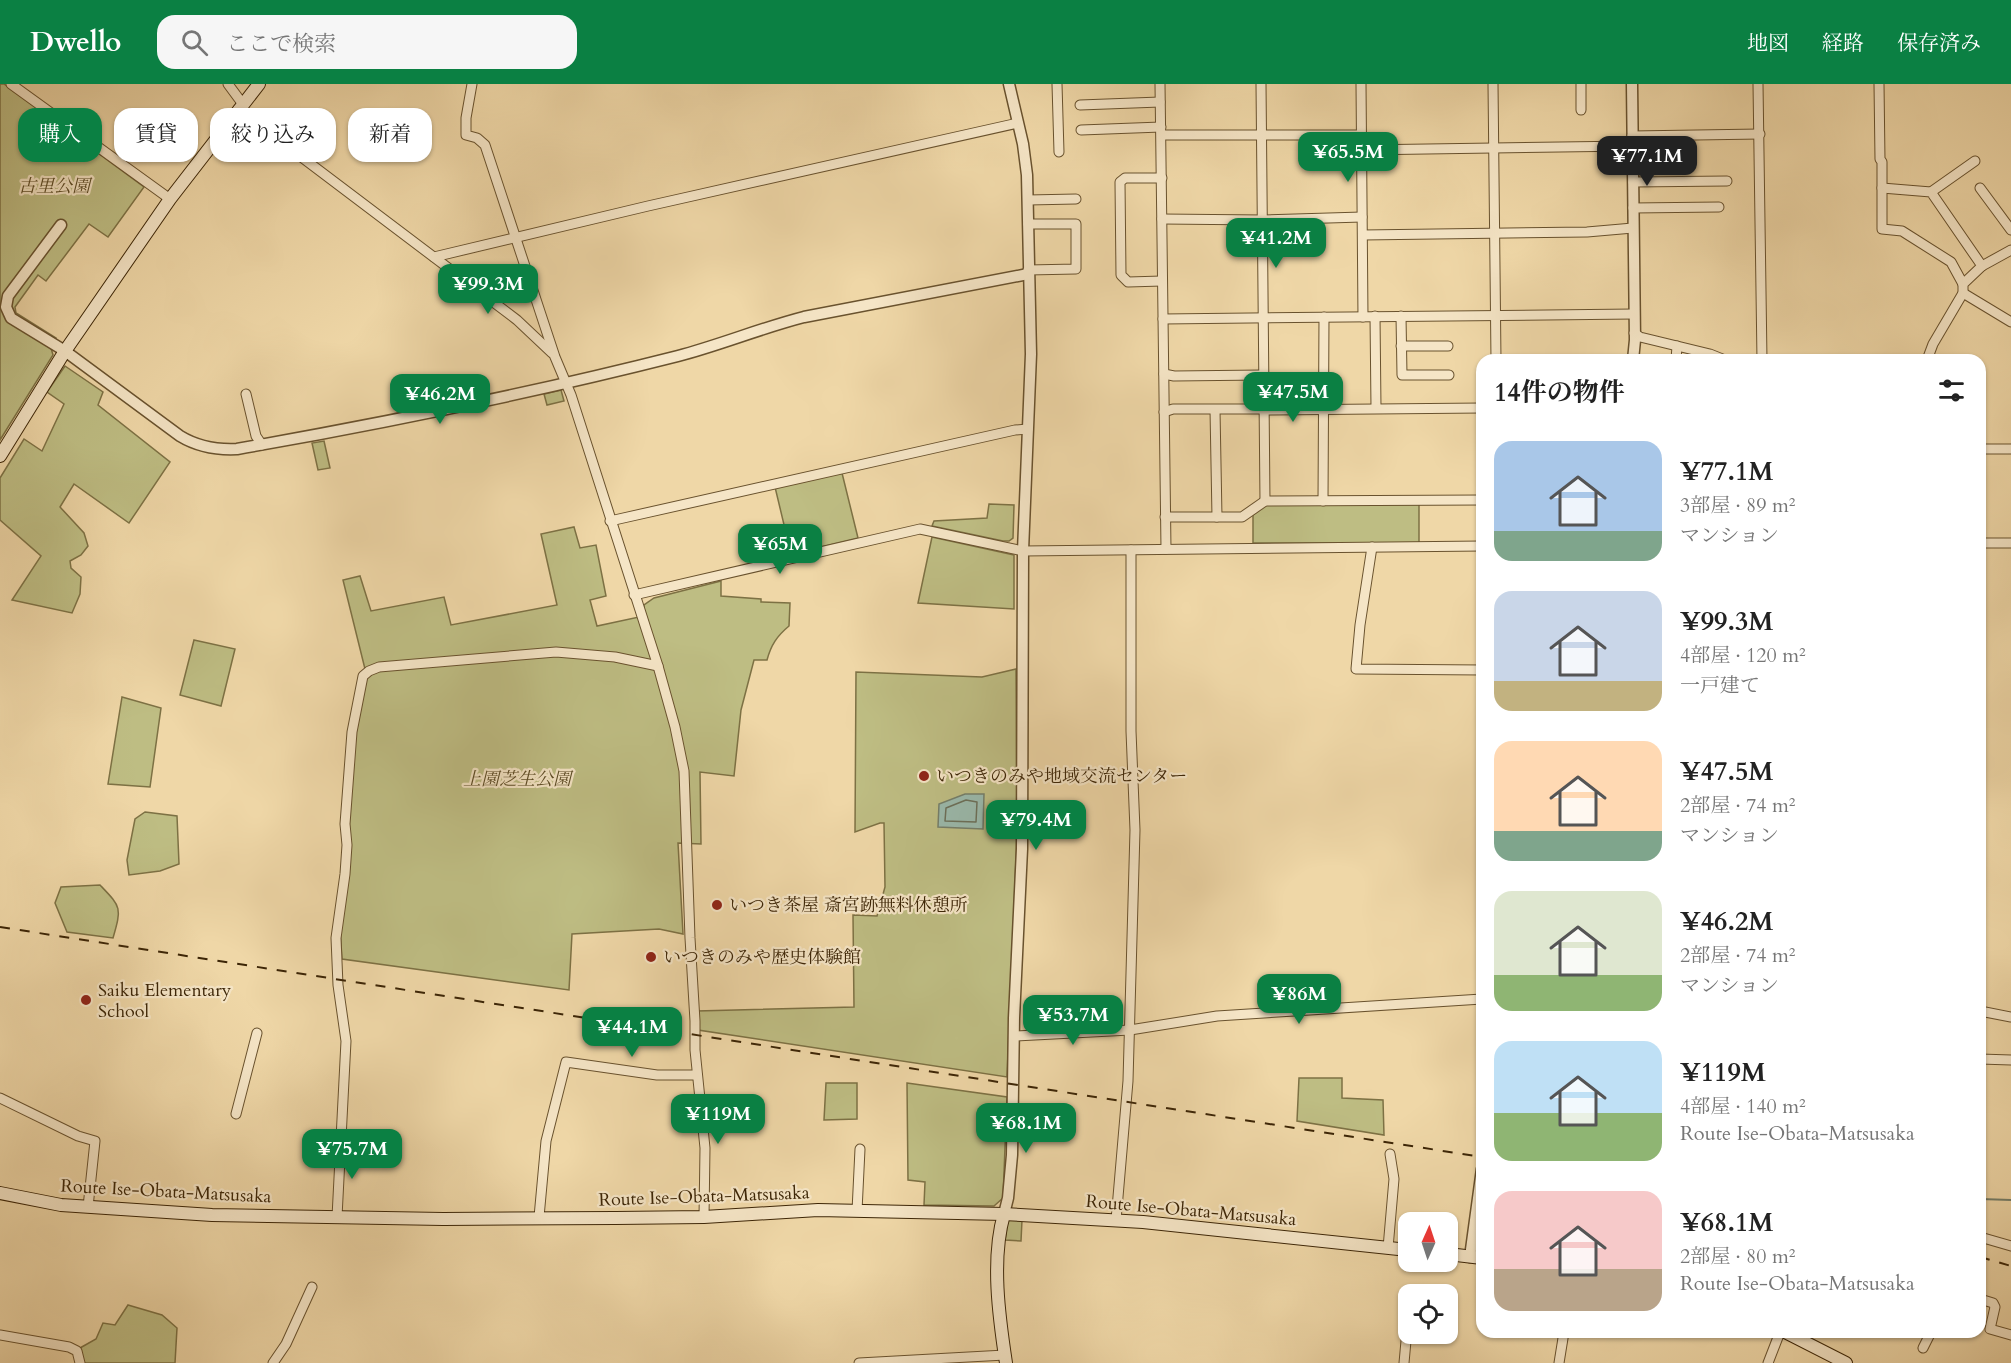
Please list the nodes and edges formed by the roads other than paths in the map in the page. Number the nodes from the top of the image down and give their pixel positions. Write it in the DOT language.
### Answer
graph roads {
  1 [pos="11,84"];
  2 [pos="228,84"];
  3 [pos="259,84"];
  4 [pos="472,84"];
  5 [pos="1009,84"];
  6 [pos="1057,84"];
  7 [pos="1160,84"];
  8 [pos="1261,84"];
  9 [pos="1361,84"];
  10 [pos="1493,84"];
  11 [pos="1581,84"];
  12 [pos="1632,84"];
  13 [pos="1758,84"];
  14 [pos="1879,84"];
  15 [pos="1160,102"];
  16 [pos="1080,105"];
  17 [pos="240,106"];
  18 [pos="1581,110"];
  19 [pos="1018,123"];
  20 [pos="1081,130"];
  21 [pos="1161,131"];
  22 [pos="1760,134"];
  23 [pos="1262,135"];
  24 [pos="1361,135"];
  25 [pos="1632,141"];
  26 [pos="1494,148"];
  27 [pos="1361,150"];
  28 [pos="1059,152"];
  29 [pos="1975,161"];
  30 [pos="1162,178"];
  31 [pos="1727,181"];
  32 [pos="1633,182"];
  33 [pos="1882,188"];
  34 [pos="1980,188"];
  35 [pos="1931,192"];
  36 [pos="170,199"];
  37 [pos="1076,199"];
  38 [pos="1028,200"];
  39 [pos="1719,207"];
  40 [pos="1633,208"];
  41 [pos="1362,217"];
  42 [pos="1162,219"];
  43 [pos="1263,220"];
  44 [pos="2009,223"];
  45 [pos="1028,224"];
  46 [pos="61,225"];
  47 [pos="1633,228"];
  48 [pos="1495,233"];
  49 [pos="1363,235"];
  50 [pos="514,237"];
  51 [pos="2011,250"];
  52 [pos="434,257"];
  53 [pos="1982,266"];
  54 [pos="1028,272"];
  55 [pos="1162,281"];
  56 [pos="1963,289"];
  57 [pos="1634,314"];
  58 [pos="1375,316"];
  59 [pos="1401,316"];
  60 [pos="1495,316"];
  61 [pos="1324,317"];
  62 [pos="1363,317"];
  63 [pos="1263,318"];
  64 [pos="1163,319"];
  65 [pos="2011,322"];
  66 [pos="1634,333"];
  67 [pos="1401,346"];
  68 [pos="1448,346"];
  69 [pos="1677,346"];
  70 [pos="65,351"];
  71 [pos="1496,354"];
  72 [pos="1633,354"];
  73 [pos="1676,354"];
  74 [pos="1710,354"];
  75 [pos="1762,354"];
  76 [pos="1929,354"];
  77 [pos="555,357"];
  78 [pos="1164,374"];
  79 [pos="1262,375"];
  80 [pos="1449,375"];
  81 [pos="565,382"];
  82 [pos="246,394"];
  83 [pos="1376,408"];
  84 [pos="1476,408"];
  85 [pos="1263,409"];
  86 [pos="1215,410"];
  87 [pos="1323,410"];
  88 [pos="1164,411"];
  89 [pos="1028,429"];
  90 [pos="262,445"];
  91 [pos="1986,449"];
  92 [pos="2011,449"];
  93 [pos="0,456"];
  94 [pos="1476,500"];
  95 [pos="1265,501"];
  96 [pos="1323,501"];
  97 [pos="1165,517"];
  98 [pos="1216,517"];
  99 [pos="610,521"];
  100 [pos="1986,543"];
  101 [pos="2011,543"];
  102 [pos="1476,546"];
  103 [pos="1372,547"];
  104 [pos="1166,549"];
  105 [pos="1023,550"];
  106 [pos="1131,550"];
  107 [pos="634,595"];
  108 [pos="658,666"];
  109 [pos="1476,670"];
  110 [pos="1476,999"];
  111 [pos="1986,1012"];
  112 [pos="2011,1017"];
  113 [pos="1130,1030"];
  114 [pos="257,1033"];
  115 [pos="1014,1036"];
  116 [pos="1986,1059"];
  117 [pos="2011,1060"];
  118 [pos="697,1075"];
  119 [pos="0,1098"];
  120 [pos="236,1113"];
  121 [pos="860,1149"];
  122 [pos="1390,1154"];
  123 [pos="0,1193"];
  124 [pos="88,1207"];
  125 [pos="857,1210"];
  126 [pos="1004,1214"];
  127 [pos="337,1217"];
  128 [pos="539,1217"];
  129 [pos="704,1217"];
  130 [pos="1116,1220"];
  131 [pos="1986,1239"];
  132 [pos="2011,1246"];
  133 [pos="1388,1248"];
  134 [pos="1398,1249"];
  135 [pos="1458,1255"];
  136 [pos="1476,1257"];
  137 [pos="312,1287"];
  138 [pos="1986,1301"];
  139 [pos="0,1335"];
  140 [pos="2011,1335"];
  141 [pos="1563,1338"];
  142 [pos="1778,1338"];
  143 [pos="1797,1338"];
  144 [pos="1928,1338"];
  145 [pos="1406,1344"];
  146 [pos="1923,1348"];
  147 [pos="1005,1359"];
  148 [pos="80,1363"];
  149 [pos="273,1363"];
  150 [pos="859,1363"];
  151 [pos="1404,1363"];
  152 [pos="1558,1363"];
  153 [pos="1768,1363"];
  154 [pos="1846,1363"];
  1 -- 36 [label="street"];
  2 -- 17 [label="street"];
  3 -- 17 [label="main road"];
  4 -- 50 [label="street"];
  5 -- 19 [label="street"];
  6 -- 28 [label="street"];
  7 -- 15 [label="street"];
  8 -- 23 [label="street"];
  9 -- 24 [label="street"];
  10 -- 26 [label="street"];
  11 -- 18 [label="street"];
  12 -- 25 [label="street"];
  13 -- 22 [label="street"];
  14 -- 33 [label="street"];
  15 -- 16 [label="street"];
  15 -- 21 [label="street"];
  17 -- 36 [label="main road"];
  17 -- 52 [label="street"];
  19 -- 38 [label="street"];
  19 -- 50 [label="street"];
  20 -- 21 [label="street"];
  21 -- 23 [label="street"];
  21 -- 30 [label="street"];
  22 -- 25 [label="street"];
  22 -- 75 [label="street"];
  23 -- 24 [label="street"];
  23 -- 43 [label="street"];
  24 -- 27 [label="street"];
  25 -- 26 [label="street"];
  25 -- 32 [label="street"];
  26 -- 27 [label="street"];
  26 -- 48 [label="street"];
  27 -- 41 [label="street"];
  29 -- 35 [label="street"];
  30 -- 42 [label="street"];
  30 -- 55 [label="street"];
  31 -- 32 [label="street"];
  32 -- 40 [label="street"];
  33 -- 35 [label="street"];
  33 -- 56 [label="street"];
  34 -- 44 [label="street"];
  35 -- 53 [label="street"];
  36 -- 70 [label="main road"];
  37 -- 38 [label="street"];
  38 -- 45 [label="street"];
  39 -- 40 [label="street"];
  40 -- 47 [label="street"];
  41 -- 43 [label="street"];
  41 -- 49 [label="street"];
  42 -- 43 [label="street"];
  42 -- 55 [label="street"];
  43 -- 63 [label="street"];
  45 -- 54 [label="street"];
  45 -- 54 [label="street"];
  46 -- 70 [label="street"];
  47 -- 48 [label="street"];
  47 -- 57 [label="street"];
  48 -- 49 [label="street"];
  48 -- 60 [label="street"];
  49 -- 62 [label="street"];
  50 -- 52 [label="street"];
  50 -- 77 [label="street"];
  51 -- 53 [label="street"];
  52 -- 77 [label="street"];
  53 -- 56 [label="street"];
  54 -- 81 [label="street"];
  54 -- 89 [label="street"];
  55 -- 64 [label="street"];
  56 -- 65 [label="street"];
  56 -- 76 [label="street"];
  57 -- 60 [label="street"];
  57 -- 66 [label="street"];
  58 -- 59 [label="street"];
  58 -- 62 [label="street"];
  58 -- 83 [label="street"];
  59 -- 60 [label="street"];
  59 -- 67 [label="street"];
  60 -- 71 [label="street"];
  61 -- 62 [label="street"];
  61 -- 63 [label="street"];
  61 -- 87 [label="street"];
  63 -- 64 [label="street"];
  63 -- 79 [label="street"];
  64 -- 78 [label="street"];
  66 -- 69 [label="street"];
  66 -- 72 [label="street"];
  67 -- 68 [label="street"];
  67 -- 80 [label="street"];
  69 -- 73 [label="street"];
  69 -- 74 [label="street"];
  70 -- 90 [label="street"];
  70 -- 93 [label="main road"];
  77 -- 81 [label="street"];
  78 -- 79 [label="street"];
  78 -- 88 [label="street"];
  79 -- 85 [label="street"];
  81 -- 90 [label="street"];
  81 -- 99 [label="street"];
  82 -- 90 [label="street"];
  83 -- 84 [label="street"];
  83 -- 87 [label="street"];
  85 -- 86 [label="street"];
  85 -- 87 [label="street"];
  85 -- 95 [label="street"];
  86 -- 88 [label="street"];
  86 -- 98 [label="street"];
  87 -- 96 [label="street"];
  88 -- 97 [label="street"];
  89 -- 99 [label="street"];
  89 -- 105 [label="street"];
  91 -- 92 [label="street"];
  94 -- 96 [label="street"];
  95 -- 96 [label="street"];
  95 -- 98 [label="street"];
  97 -- 98 [label="street"];
  97 -- 104 [label="street"];
  99 -- 107 [label="street"];
  100 -- 101 [label="street"];
  102 -- 103 [label="street"];
  103 -- 104 [label="street"];
  103 -- 109 [label="street"];
  104 -- 106 [label="street"];
  105 -- 106 [label="street"];
  105 -- 107 [label="street"];
  105 -- 115 [label="street"];
  106 -- 113 [label="street"];
  107 -- 108 [label="street"];
  108 -- 118 [label="street"];
  108 -- 127 [label="street"];
  110 -- 113 [label="street"];
  111 -- 112 [label="street"];
  113 -- 115 [label="street"];
  113 -- 130 [label="street"];
  114 -- 120 [label="street"];
  115 -- 126 [label="street"];
  116 -- 117 [label="street"];
  118 -- 128 [label="street"];
  118 -- 129 [label="street"];
  119 -- 124 [label="street"];
  121 -- 125 [label="street"];
  122 -- 133 [label="street"];
  123 -- 124 [label="main road, Route Ise-Obata-Matsusaka"];
  124 -- 127 [label="main road, Route Ise-Obata-Matsusaka"];
  125 -- 126 [label="main road, Route Ise-Obata-Matsusaka"];
  125 -- 129 [label="main road, Route Ise-Obata-Matsusaka"];
  126 -- 130 [label="main road, Route Ise-Obata-Matsusaka"];
  126 -- 147 [label="main road"];
  127 -- 128 [label="main road, Route Ise-Obata-Matsusaka"];
  128 -- 129 [label="main road, Route Ise-Obata-Matsusaka"];
  130 -- 133 [label="main road, Route Ise-Obata-Matsusaka"];
  131 -- 132 [label="street"];
  133 -- 134 [label="main road, Route Ise-Obata-Matsusaka"];
  135 -- 136 [label="main road"];
  137 -- 149 [label="street"];
  138 -- 140 [label="street"];
  139 -- 148 [label="street"];
  141 -- 152 [label="street"];
  142 -- 153 [label="street"];
  143 -- 154 [label="main road"];
  144 -- 146 [label="street"];
  145 -- 151 [label="street"];
  147 -- 150 [label="street"];
}
